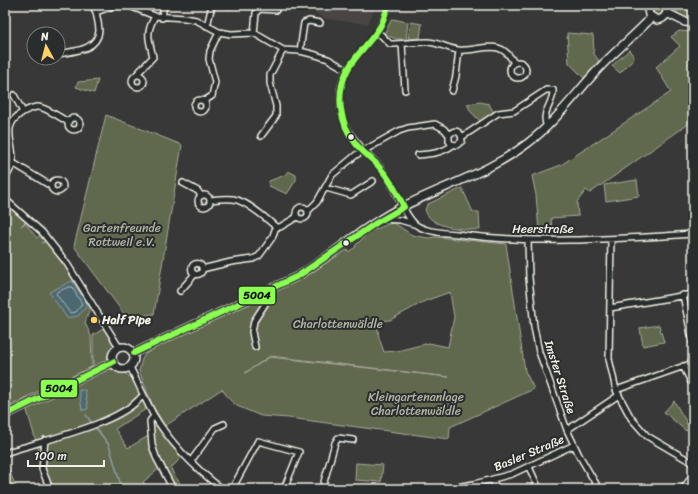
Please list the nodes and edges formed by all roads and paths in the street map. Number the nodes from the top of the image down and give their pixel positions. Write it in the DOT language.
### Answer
graph roads {
  1 [pos="92,5"];
  2 [pos="116,5"];
  3 [pos="127,5"];
  4 [pos="164,5"];
  5 [pos="212,5"];
  6 [pos="388,5"];
  7 [pos="648,5"];
  8 [pos="666,5"];
  9 [pos="276,10"];
  10 [pos="96,12"];
  11 [pos="667,13"];
  12 [pos="155,16"];
  13 [pos="162,18"];
  14 [pos="651,18"];
  15 [pos="320,23"];
  16 [pos="693,23"];
  17 [pos="207,26"];
  18 [pos="219,32"];
  19 [pos="376,32"];
  20 [pos="254,33"];
  21 [pos="402,44"];
  22 [pos="283,50"];
  23 [pos="459,50"];
  24 [pos="300,51"];
  25 [pos="66,52"];
  26 [pos="514,63"];
  27 [pos="347,70"];
  28 [pos="136,75"];
  29 [pos="405,90"];
  30 [pos="452,91"];
  31 [pos="14,95"];
  32 [pos="204,101"];
  33 [pos="23,112"];
  34 [pos="5,118"];
  35 [pos="11,122"];
  36 [pos="68,122"];
  37 [pos="547,126"];
  38 [pos="449,135"];
  39 [pos="261,136"];
  40 [pos="462,137"];
  41 [pos="453,145"];
  42 [pos="12,152"];
  43 [pos="364,152"];
  44 [pos="5,153"];
  45 [pos="418,156"];
  46 [pos="13,163"];
  47 [pos="5,179"];
  48 [pos="373,182"];
  49 [pos="183,183"];
  50 [pos="51,186"];
  51 [pos="326,188"];
  52 [pos="201,196"];
  53 [pos="5,199"];
  54 [pos="210,200"];
  55 [pos="404,207"];
  56 [pos="308,211"];
  57 [pos="297,217"];
  58 [pos="381,219"];
  59 [pos="414,224"];
  60 [pos="276,227"];
  61 [pos="693,234"];
  62 [pos="611,239"];
  63 [pos="528,240"];
  64 [pos="202,269"];
  65 [pos="195,274"];
  66 [pos="180,291"];
  67 [pos="267,292"];
  68 [pos="693,294"];
  69 [pos="683,295"];
  70 [pos="610,308"];
  71 [pos="693,344"];
  72 [pos="119,347"];
  73 [pos="255,347"];
  74 [pos="134,353"];
  75 [pos="113,362"];
  76 [pos="693,363"];
  77 [pos="683,366"];
  78 [pos="130,368"];
  79 [pos="693,386"];
  80 [pos="618,392"];
  81 [pos="143,395"];
  82 [pos="5,415"];
  83 [pos="154,416"];
  84 [pos="224,424"];
  85 [pos="567,430"];
  86 [pos="44,440"];
  87 [pos="353,440"];
  88 [pos="574,445"];
  89 [pos="5,453"];
  90 [pos="190,461"];
  91 [pos="693,463"];
  92 [pos="529,467"];
  93 [pos="693,475"];
  94 [pos="493,480"];
  95 [pos="457,488"];
  96 [pos="50,489"];
  97 [pos="172,489"];
  98 [pos="222,489"];
  99 [pos="232,489"];
  100 [pos="284,489"];
  101 [pos="322,489"];
  102 [pos="444,489"];
  103 [pos="496,489"];
  104 [pos="538,489"];
  105 [pos="599,489"];
  106 [pos="682,489"];
  1 -- 10 [label="street"];
  2 -- 10 [label="street"];
  3 -- 12 [label="street"];
  4 -- 13 [label="street"];
  5 -- 17 [label="street"];
  6 -- 19 [label="street"];
  7 -- 14 [label="main road"];
  8 -- 11 [label="main road"];
  9 -- 20 [label="street"];
  10 -- 25 [label="street"];
  11 -- 14 [label="main road"];
  11 -- 16 [label="main road"];
  12 -- 13 [label="street"];
  12 -- 28 [label="street"];
  13 -- 17 [label="street"];
  14 -- 37 [label="main road"];
  15 -- 24 [label="street"];
  17 -- 18 [label="street"];
  18 -- 20 [label="street"];
  18 -- 32 [label="street"];
  19 -- 21 [label="street"];
  19 -- 27 [label="street"];
  20 -- 22 [label="street"];
  21 -- 23 [label="street"];
  21 -- 29 [label="street"];
  22 -- 24 [label="street"];
  22 -- 39 [label="street"];
  23 -- 26 [label="street"];
  23 -- 30 [label="street"];
  24 -- 27 [label="street"];
  27 -- 43 [label="street"];
  31 -- 33 [label="street"];
  33 -- 35 [label="street"];
  33 -- 36 [label="street"];
  34 -- 35 [label="street"];
  35 -- 42 [label="street"];
  37 -- 40 [label="street"];
  37 -- 55 [label="main road"];
  38 -- 40 [label="street"];
  38 -- 41 [label="street"];
  38 -- 43 [label="street"];
  40 -- 41 [label="street"];
  41 -- 45 [label="street"];
  42 -- 44 [label="street"];
  42 -- 46 [label="street"];
  43 -- 51 [label="street"];
  43 -- 55 [label="street"];
  46 -- 47 [label="street"];
  46 -- 50 [label="street"];
  48 -- 51 [label="street"];
  49 -- 52 [label="street"];
  51 -- 56 [label="street"];
  52 -- 54 [label="street"];
  52 -- 54 [label="street"];
  53 -- 72 [label="street"];
  54 -- 60 [label="street"];
  55 -- 58 [label="main road"];
  55 -- 59 [label="street"];
  56 -- 57 [label="street"];
  56 -- 57 [label="street"];
  57 -- 60 [label="street"];
  58 -- 59 [label="street, Heerstraße"];
  58 -- 67 [label="main road"];
  59 -- 63 [label="street, Heerstraße"];
  60 -- 64 [label="street"];
  61 -- 62 [label="street, Heerstraße"];
  62 -- 63 [label="street, Heerstraße"];
  62 -- 70 [label="street"];
  63 -- 85 [label="street, Imster Straße"];
  64 -- 65 [label="street"];
  64 -- 65 [label="street"];
  65 -- 66 [label="street"];
  67 -- 73 [label="street"];
  67 -- 74 [label="main road"];
  68 -- 69 [label="street"];
  69 -- 70 [label="street"];
  69 -- 71 [label="street"];
  70 -- 80 [label="street"];
  72 -- 74 [label="main road"];
  72 -- 75 [label="main road"];
  74 -- 78 [label="main road"];
  75 -- 78 [label="main road"];
  75 -- 82 [label="main road"];
  76 -- 77 [label="street"];
  77 -- 79 [label="street"];
  77 -- 80 [label="street"];
  78 -- 81 [label="street"];
  80 -- 85 [label="street"];
  80 -- 91 [label="street"];
  81 -- 83 [label="street"];
  81 -- 86 [label="street"];
  83 -- 90 [label="street"];
  83 -- 97 [label="street"];
  84 -- 90 [label="street"];
  85 -- 88 [label="street, Imster Straße"];
  86 -- 89 [label="street"];
  86 -- 96 [label="street"];
  87 -- 101 [label="street"];
  88 -- 92 [label="street, Basler Straße"];
  88 -- 105 [label="street, Imster Straße"];
  90 -- 98 [label="street"];
  92 -- 94 [label="street, Basler Straße"];
  92 -- 104 [label="street"];
  93 -- 106 [label="street"];
  94 -- 95 [label="street, Basler Straße"];
  94 -- 103 [label="street"];
  95 -- 102 [label="street, Basler Straße"];
  99 -- 100 [label="street"];
}
